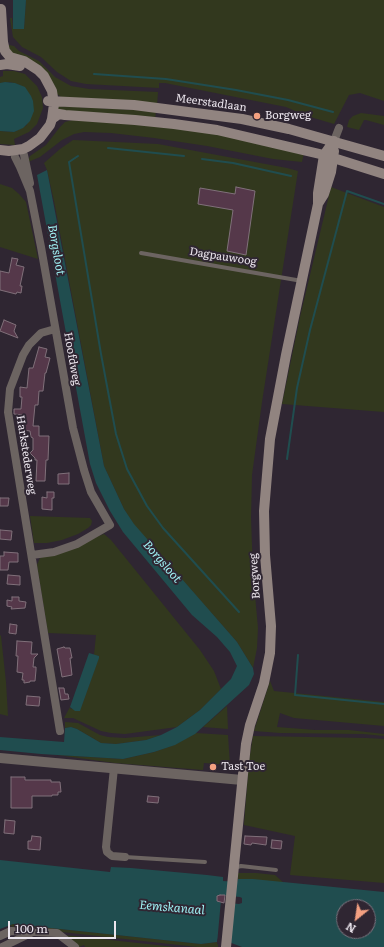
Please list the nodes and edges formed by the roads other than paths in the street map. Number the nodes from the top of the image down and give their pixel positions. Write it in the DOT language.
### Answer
graph roads {
  1 [pos="1,7"];
  2 [pos="0,65"];
  3 [pos="51,101"];
  4 [pos="54,123"];
  5 [pos="339,128"];
  6 [pos="334,141"];
  7 [pos="0,150"];
  8 [pos="20,154"];
  9 [pos="0,156"];
  10 [pos="329,156"];
  11 [pos="384,156"];
  12 [pos="384,174"];
  13 [pos="141,253"];
  14 [pos="302,281"];
  15 [pos="55,329"];
  16 [pos="32,555"];
  17 [pos="60,731"];
  18 [pos="0,758"];
  19 [pos="114,768"];
  20 [pos="242,780"];
  21 [pos="125,858"];
  22 [pos="205,862"];
  23 [pos="276,870"];
  24 [pos="233,871"];
  25 [pos="34,931"];
  26 [pos="0,936"];
  27 [pos="226,946"];
  28 [pos="2,947"];
  29 [pos="75,947"];
  1 -- 3 [label="main road"];
  2 -- 3 [label="main road"];
  3 -- 4 [label="main road"];
  3 -- 6 [label="main road, Meerstadlaan"];
  3 -- 8 [label="main road"];
  4 -- 8 [label="main road"];
  4 -- 10 [label="main road"];
  5 -- 6 [label="street"];
  6 -- 10 [label="main road, Borgweg"];
  6 -- 11 [label="main road, Meerstadlaan"];
  7 -- 8 [label="main road"];
  8 -- 9 [label="main road"];
  8 -- 15 [label="street, Hoofdweg"];
  10 -- 12 [label="main road"];
  10 -- 14 [label="main road, Borgweg"];
  13 -- 14 [label="lane, Dagpauwoog"];
  14 -- 20 [label="main road, Borgweg"];
  15 -- 16 [label="street, Harkstederweg"];
  15 -- 16 [label="street, Hoofdweg"];
  16 -- 17 [label="street, Harkstederweg"];
  18 -- 19 [label="street"];
  19 -- 20 [label="street"];
  19 -- 21 [label="street"];
  20 -- 24 [label="main road, Borgweg"];
  21 -- 22 [label="lane"];
  23 -- 24 [label="lane"];
  24 -- 27 [label="main road, Borgweg"];
  25 -- 26 [label="street"];
  25 -- 28 [label="street"];
  25 -- 29 [label="street"];
}
